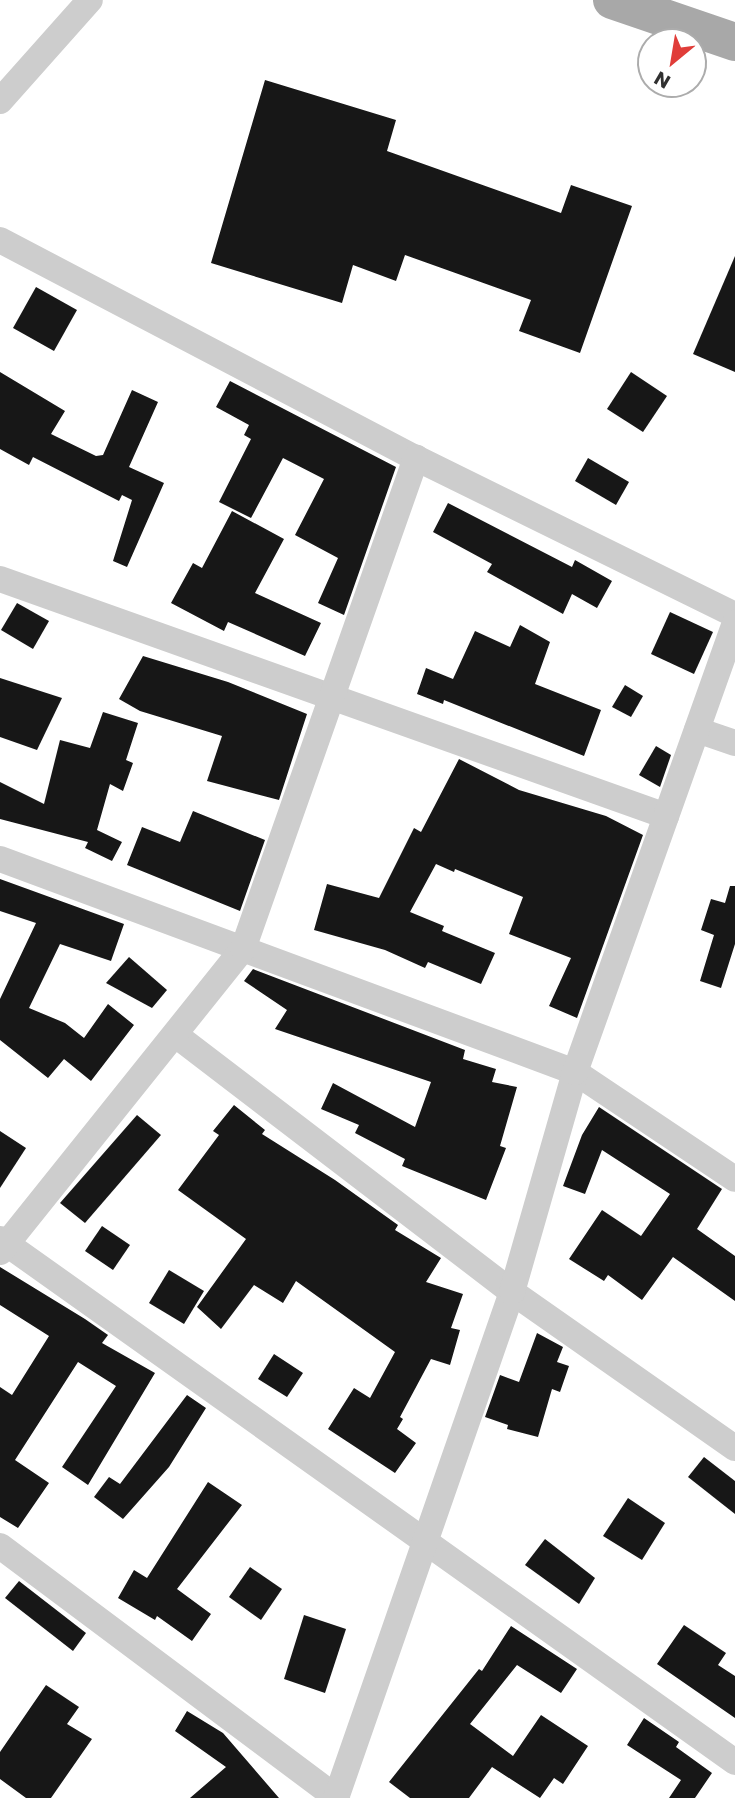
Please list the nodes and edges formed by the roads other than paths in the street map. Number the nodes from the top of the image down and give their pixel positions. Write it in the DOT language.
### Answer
graph roads {
  1 [pos="90,0"];
  2 [pos="612,0"];
  3 [pos="735,42"];
  4 [pos="0,101"];
  5 [pos="0,240"];
  6 [pos="416,458"];
  7 [pos="0,579"];
  8 [pos="735,615"];
  9 [pos="735,623"];
  10 [pos="332,698"];
  11 [pos="697,730"];
  12 [pos="735,743"];
  13 [pos="666,816"];
  14 [pos="0,859"];
  15 [pos="243,949"];
  16 [pos="177,1036"];
  17 [pos="575,1072"];
  18 [pos="735,1180"];
  19 [pos="2,1245"];
  20 [pos="512,1292"];
  21 [pos="735,1448"];
  22 [pos="427,1545"];
  23 [pos="0,1546"];
  24 [pos="735,1762"];
  25 [pos="337,1798"];
  1 -- 4 [label="street"];
  2 -- 3 [label="main road"];
  5 -- 6 [label="street"];
  6 -- 8 [label="street"];
  6 -- 10 [label="street"];
  7 -- 10 [label="street"];
  9 -- 11 [label="street"];
  10 -- 13 [label="street"];
  10 -- 15 [label="street"];
  11 -- 12 [label="street"];
  11 -- 13 [label="street"];
  13 -- 17 [label="street"];
  14 -- 15 [label="street"];
  15 -- 16 [label="street"];
  15 -- 17 [label="street"];
  16 -- 19 [label="street"];
  16 -- 20 [label="street"];
  17 -- 18 [label="street"];
  17 -- 20 [label="street"];
  19 -- 22 [label="street"];
  20 -- 21 [label="street"];
  20 -- 22 [label="street"];
  22 -- 24 [label="street"];
  22 -- 25 [label="street"];
  23 -- 25 [label="street"];
}
